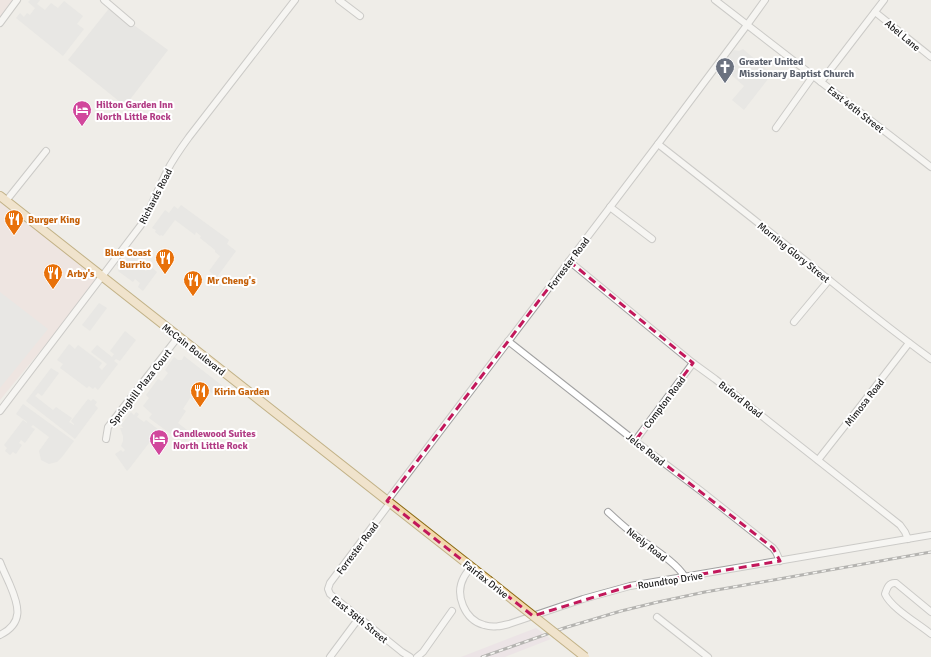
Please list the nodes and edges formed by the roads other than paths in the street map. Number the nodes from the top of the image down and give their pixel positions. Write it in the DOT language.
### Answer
graph roads {
  1 [pos="17,0"];
  2 [pos="104,0"];
  3 [pos="295,0"];
  4 [pos="340,0"];
  5 [pos="715,0"];
  6 [pos="764,0"];
  7 [pos="884,0"];
  8 [pos="875,12"];
  9 [pos="360,16"];
  10 [pos="0,23"];
  11 [pos="131,23"];
  12 [pos="747,25"];
  13 [pos="931,57"];
  14 [pos="813,76"];
  15 [pos="821,82"];
  16 [pos="776,128"];
  17 [pos="658,144"];
  18 [pos="46,151"];
  19 [pos="931,167"];
  20 [pos="3,198"];
  21 [pos="610,207"];
  22 [pos="652,239"];
  23 [pos="569,262"];
  24 [pos="102,276"];
  25 [pos="829,280"];
  26 [pos="794,322"];
  27 [pos="178,337"];
  28 [pos="508,341"];
  29 [pos="909,343"];
  30 [pos="931,359"];
  31 [pos="693,363"];
  32 [pos="0,411"];
  33 [pos="106,439"];
  34 [pos="635,441"];
  35 [pos="818,460"];
  36 [pos="389,502"];
  37 [pos="608,512"];
  38 [pos="931,535"];
  39 [pos="908,539"];
  40 [pos="780,561"];
  41 [pos="0,562"];
  42 [pos="471,567"];
  43 [pos="685,577"];
  44 [pos="330,594"];
  45 [pos="452,611"];
  46 [pos="931,612"];
  47 [pos="657,617"];
  48 [pos="359,618"];
  49 [pos="931,634"];
  50 [pos="0,635"];
  51 [pos="330,657"];
  52 [pos="410,657"];
  53 [pos="417,657"];
  54 [pos="585,657"];
  55 [pos="708,657"];
  1 -- 10 [label="street"];
  2 -- 11 [label="street"];
  3 -- 24 [label="street, Richards Road"];
  4 -- 9 [label="street"];
  5 -- 12 [label="street"];
  6 -- 12 [label="street, Forrester Road"];
  7 -- 8 [label="street"];
  8 -- 13 [label="street, Abel Lane"];
  8 -- 15 [label="street"];
  12 -- 14 [label="street, East 46th Street"];
  12 -- 17 [label="street, Forrester Road"];
  14 -- 15 [label="street, East 46th Street"];
  14 -- 16 [label="street"];
  15 -- 19 [label="street, East 46th Street"];
  17 -- 21 [label="street, Forrester Road"];
  17 -- 25 [label="street, Morning Glory Street"];
  18 -- 20 [label="street"];
  20 -- 24 [label="main road, McCain Boulevard"];
  21 -- 22 [label="street"];
  21 -- 23 [label="street, Forrester Road"];
  23 -- 28 [label="street, Forrester Road"];
  23 -- 31 [label="street, Buford Road"];
  24 -- 27 [label="main road, McCain Boulevard"];
  24 -- 32 [label="street, Richards Road"];
  25 -- 26 [label="street"];
  25 -- 29 [label="street, Morning Glory Street"];
  27 -- 33 [label="street, Springhill Plaza Court"];
  27 -- 36 [label="main road, McCain Boulevard"];
  28 -- 34 [label="street, Jelce Road"];
  28 -- 36 [label="street, Forrester Road"];
  29 -- 30 [label="street, Morning Glory Street"];
  29 -- 35 [label="street, Mimosa Road"];
  31 -- 34 [label="street, Compton Road"];
  31 -- 35 [label="street, Buford Road"];
  34 -- 40 [label="street, Jelce Road"];
  35 -- 39 [label="street, Buford Road"];
  36 -- 42 [label="main road, Fairfax Drive"];
  36 -- 44 [label="street, Forrester Road"];
  37 -- 43 [label="street, Neely Road"];
  38 -- 39 [label="street, Roundtop Drive"];
  39 -- 40 [label="street, Roundtop Drive"];
  40 -- 43 [label="street, Roundtop Drive"];
  41 -- 50 [label="street"];
  42 -- 43 [label="street, Roundtop Drive"];
  42 -- 54 [label="main road, Fairfax Drive, bridge"];
  44 -- 48 [label="street, East 38th Street"];
  45 -- 53 [label="street"];
  46 -- 49 [label="street"];
  47 -- 55 [label="street"];
  48 -- 51 [label="street"];
  48 -- 52 [label="street, East 38th Street"];
}
